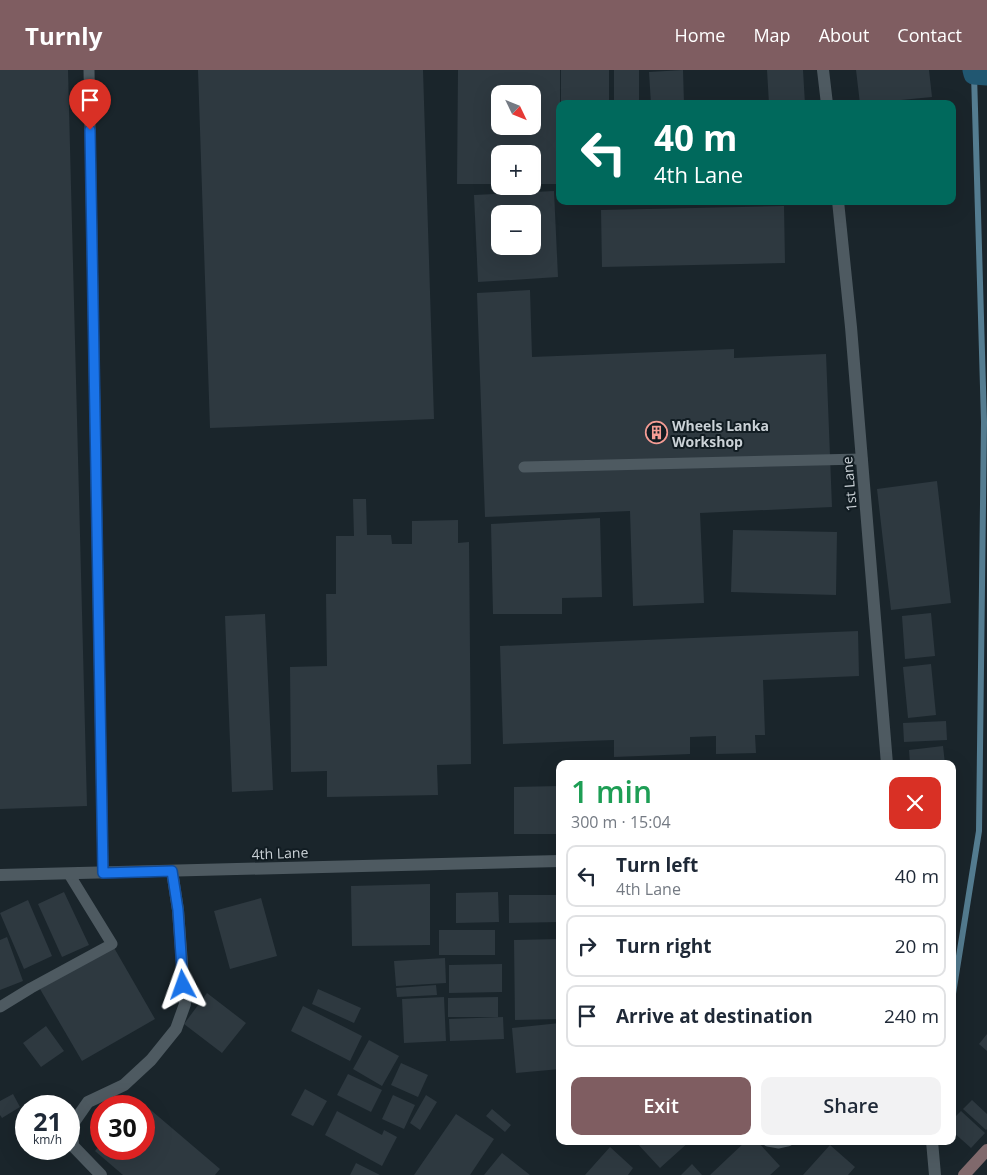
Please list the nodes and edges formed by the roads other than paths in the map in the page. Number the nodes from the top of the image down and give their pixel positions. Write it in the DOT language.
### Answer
graph roads {
  1 [pos="89,70"];
  2 [pos="824,70"];
  3 [pos="827,100"];
  4 [pos="838,205"];
  5 [pos="862,459"];
  6 [pos="524,467"];
  7 [pos="887,760"];
  8 [pos="556,861"];
  9 [pos="172,871"];
  10 [pos="103,873"];
  11 [pos="69,874"];
  12 [pos="0,875"];
  13 [pos="0,1007"];
  14 [pos="932,1145"];
  15 [pos="987,1150"];
  16 [pos="101,1175"];
  17 [pos="935,1175"];
  18 [pos="964,1175"];
  1 -- 10 [label="lane"];
  2 -- 3 [label="street"];
  4 -- 5 [label="street, 1st Lane"];
  5 -- 6 [label="lane"];
  5 -- 7 [label="street, 1st Lane"];
  8 -- 9 [label="street, 4th Lane"];
  9 -- 10 [label="street, 4th Lane"];
  9 -- 16 [label="street"];
  10 -- 11 [label="street, 4th Lane"];
  11 -- 12 [label="street, 4th Lane"];
  11 -- 13 [label="lane"];
  14 -- 17 [label="street"];
  15 -- 18 [label="street"];
}
